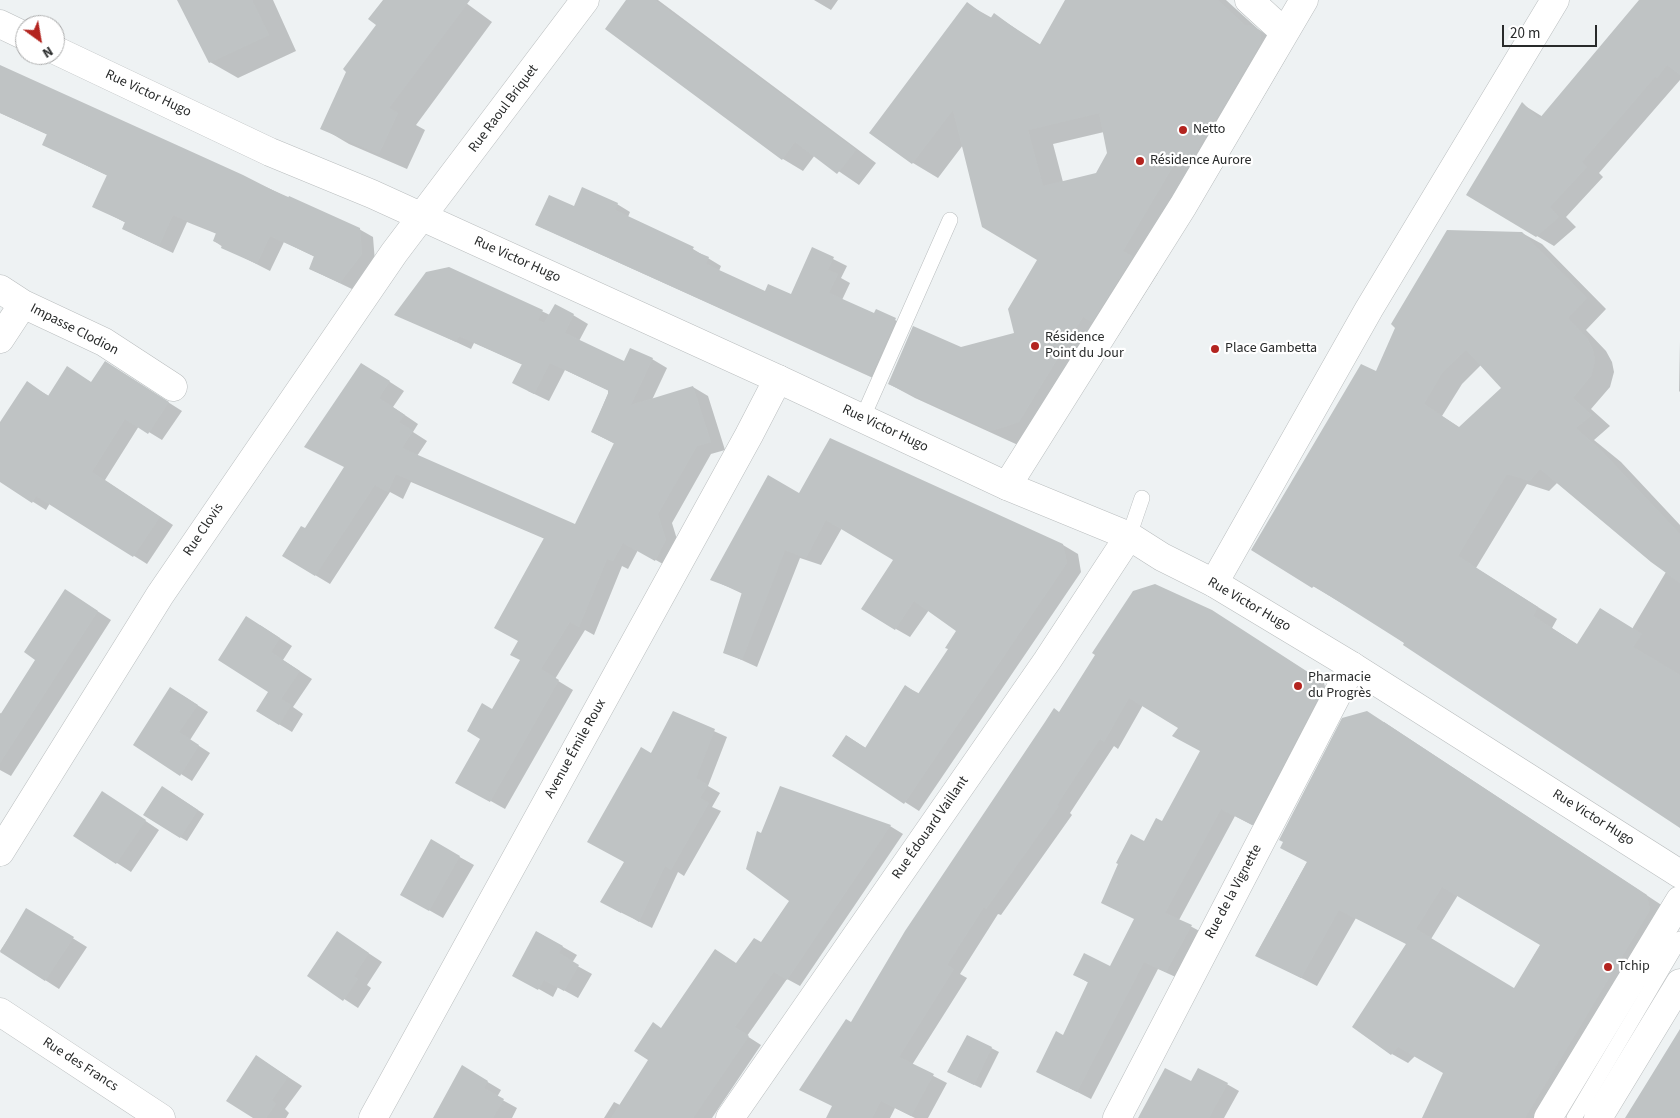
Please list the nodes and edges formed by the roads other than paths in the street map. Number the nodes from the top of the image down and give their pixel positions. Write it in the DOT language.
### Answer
graph roads {
  1 [pos="585,0"];
  2 [pos="1249,0"];
  3 [pos="1304,0"];
  4 [pos="1555,0"];
  5 [pos="0,24"];
  6 [pos="15,31"];
  7 [pos="1284,32"];
  8 [pos="65,55"];
  9 [pos="421,217"];
  10 [pos="950,220"];
  11 [pos="0,288"];
  12 [pos="23,304"];
  13 [pos="0,339"];
  14 [pos="778,379"];
  15 [pos="173,387"];
  16 [pos="862,419"];
  17 [pos="1007,486"];
  18 [pos="1142,498"];
  19 [pos="1129,536"];
  20 [pos="1214,583"];
  21 [pos="1352,666"];
  22 [pos="0,852"];
  23 [pos="1680,874"];
  24 [pos="1680,900"];
  25 [pos="1680,940"];
  26 [pos="1680,983"];
  27 [pos="0,1012"];
  28 [pos="738,1116"];
  29 [pos="160,1118"];
  30 [pos="373,1118"];
  31 [pos="1117,1118"];
  32 [pos="1548,1118"];
  33 [pos="1574,1118"];
  34 [pos="1598,1118"];
  1 -- 9 [label="street, Rue Raoul Briquet"];
  2 -- 7 [label="street"];
  3 -- 7 [label="street"];
  4 -- 20 [label="street"];
  5 -- 6 [label="street"];
  7 -- 17 [label="street"];
  8 -- 9 [label="street, Rue Victor Hugo"];
  9 -- 14 [label="street, Rue Victor Hugo"];
  9 -- 22 [label="street, Rue Clovis"];
  10 -- 16 [label="lane"];
  11 -- 12 [label="street, Impasse Clodion"];
  12 -- 13 [label="street"];
  12 -- 15 [label="street, Impasse Clodion"];
  14 -- 16 [label="street, Rue Victor Hugo"];
  14 -- 30 [label="street, Avenue Émile Roux"];
  16 -- 17 [label="street, Rue Victor Hugo"];
  17 -- 19 [label="street, Rue Victor Hugo"];
  18 -- 19 [label="lane"];
  19 -- 20 [label="street, Rue Victor Hugo"];
  19 -- 28 [label="street, Rue Édouard Vaillant"];
  20 -- 21 [label="street, Rue Victor Hugo"];
  21 -- 23 [label="street, Rue Victor Hugo"];
  21 -- 31 [label="street, Rue de la Vignette"];
  24 -- 32 [label="street"];
  25 -- 33 [label="lane"];
  26 -- 34 [label="street"];
  27 -- 29 [label="street, Rue des Francs"];
}
